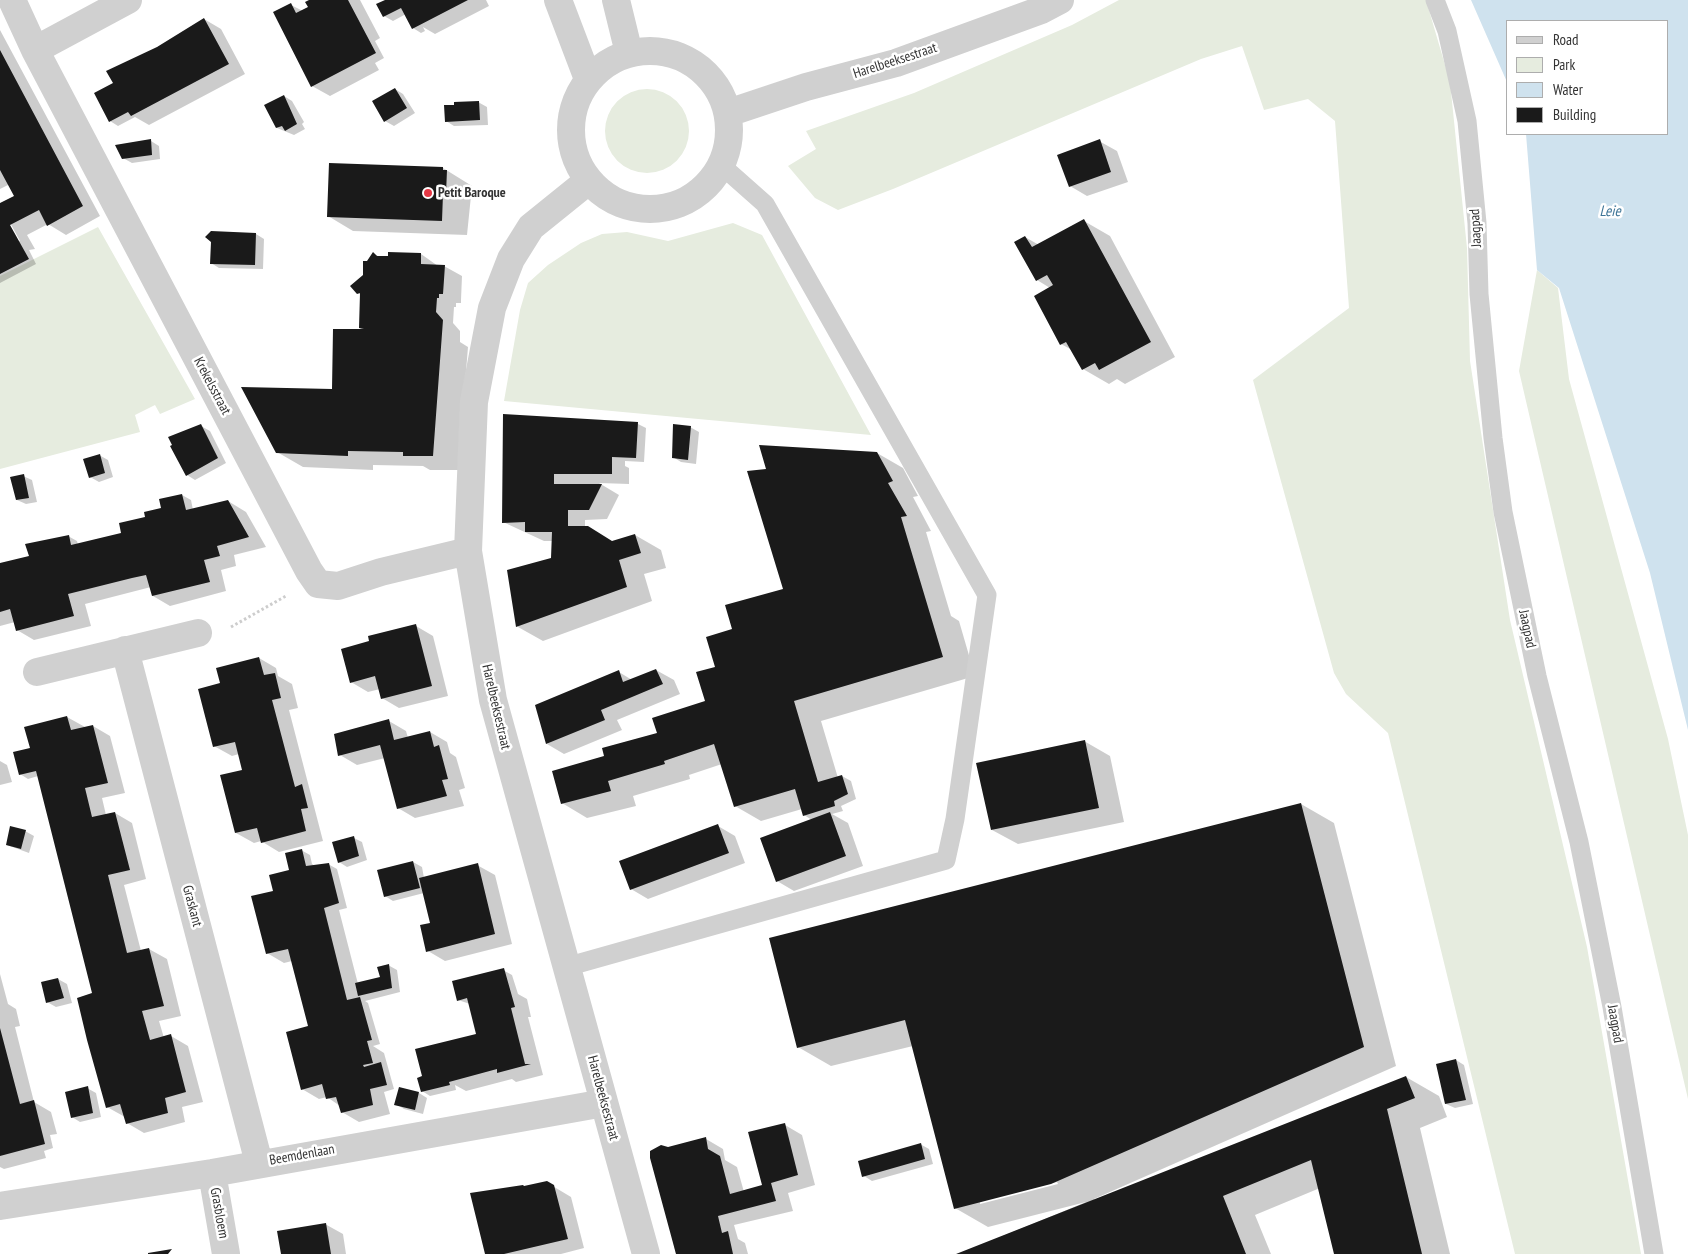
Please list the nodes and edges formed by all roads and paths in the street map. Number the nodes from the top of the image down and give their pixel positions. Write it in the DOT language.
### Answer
graph roads {
  1 [pos="12,0"];
  2 [pos="128,0"];
  3 [pos="558,0"];
  4 [pos="616,0"];
  5 [pos="1060,0"];
  6 [pos="1435,0"];
  7 [pos="35,50"];
  8 [pos="629,53"];
  9 [pos="588,79"];
  10 [pos="728,113"];
  11 [pos="721,165"];
  12 [pos="588,181"];
  13 [pos="468,551"];
  14 [pos="315,579"];
  15 [pos="198,633"];
  16 [pos="125,650"];
  17 [pos="37,672"];
  18 [pos="566,967"];
  19 [pos="604,1103"];
  20 [pos="259,1163"];
  21 [pos="212,1173"];
  22 [pos="0,1206"];
  23 [pos="226,1254"];
  24 [pos="646,1254"];
  25 [pos="1654,1254"];
  1 -- 7 [label="street, Krekelsstraat"];
  2 -- 7 [label="street"];
  3 -- 9 [label="street"];
  4 -- 8 [label="street"];
  5 -- 10 [label="street, Harelbeeksestraat"];
  6 -- 25 [label="lane, Jaagpad"];
  7 -- 14 [label="street, Krekelsstraat"];
  8 -- 9 [label="street"];
  8 -- 10 [label="street"];
  9 -- 12 [label="street"];
  10 -- 11 [label="street"];
  11 -- 12 [label="street"];
  11 -- 18 [label="lane"];
  12 -- 13 [label="street, Harelbeeksestraat"];
  13 -- 14 [label="street"];
  13 -- 18 [label="street, Harelbeeksestraat"];
  14 -- 15 [label="path"];
  15 -- 16 [label="street"];
  16 -- 17 [label="street"];
  16 -- 20 [label="street, Graskant"];
  18 -- 19 [label="street, Harelbeeksestraat"];
  19 -- 20 [label="street, Beemdenlaan"];
  19 -- 24 [label="street, Harelbeeksestraat"];
  20 -- 21 [label="street, Beemdenlaan"];
  21 -- 22 [label="street, Beemdenlaan"];
  21 -- 23 [label="street, Grasbloem"];
}
